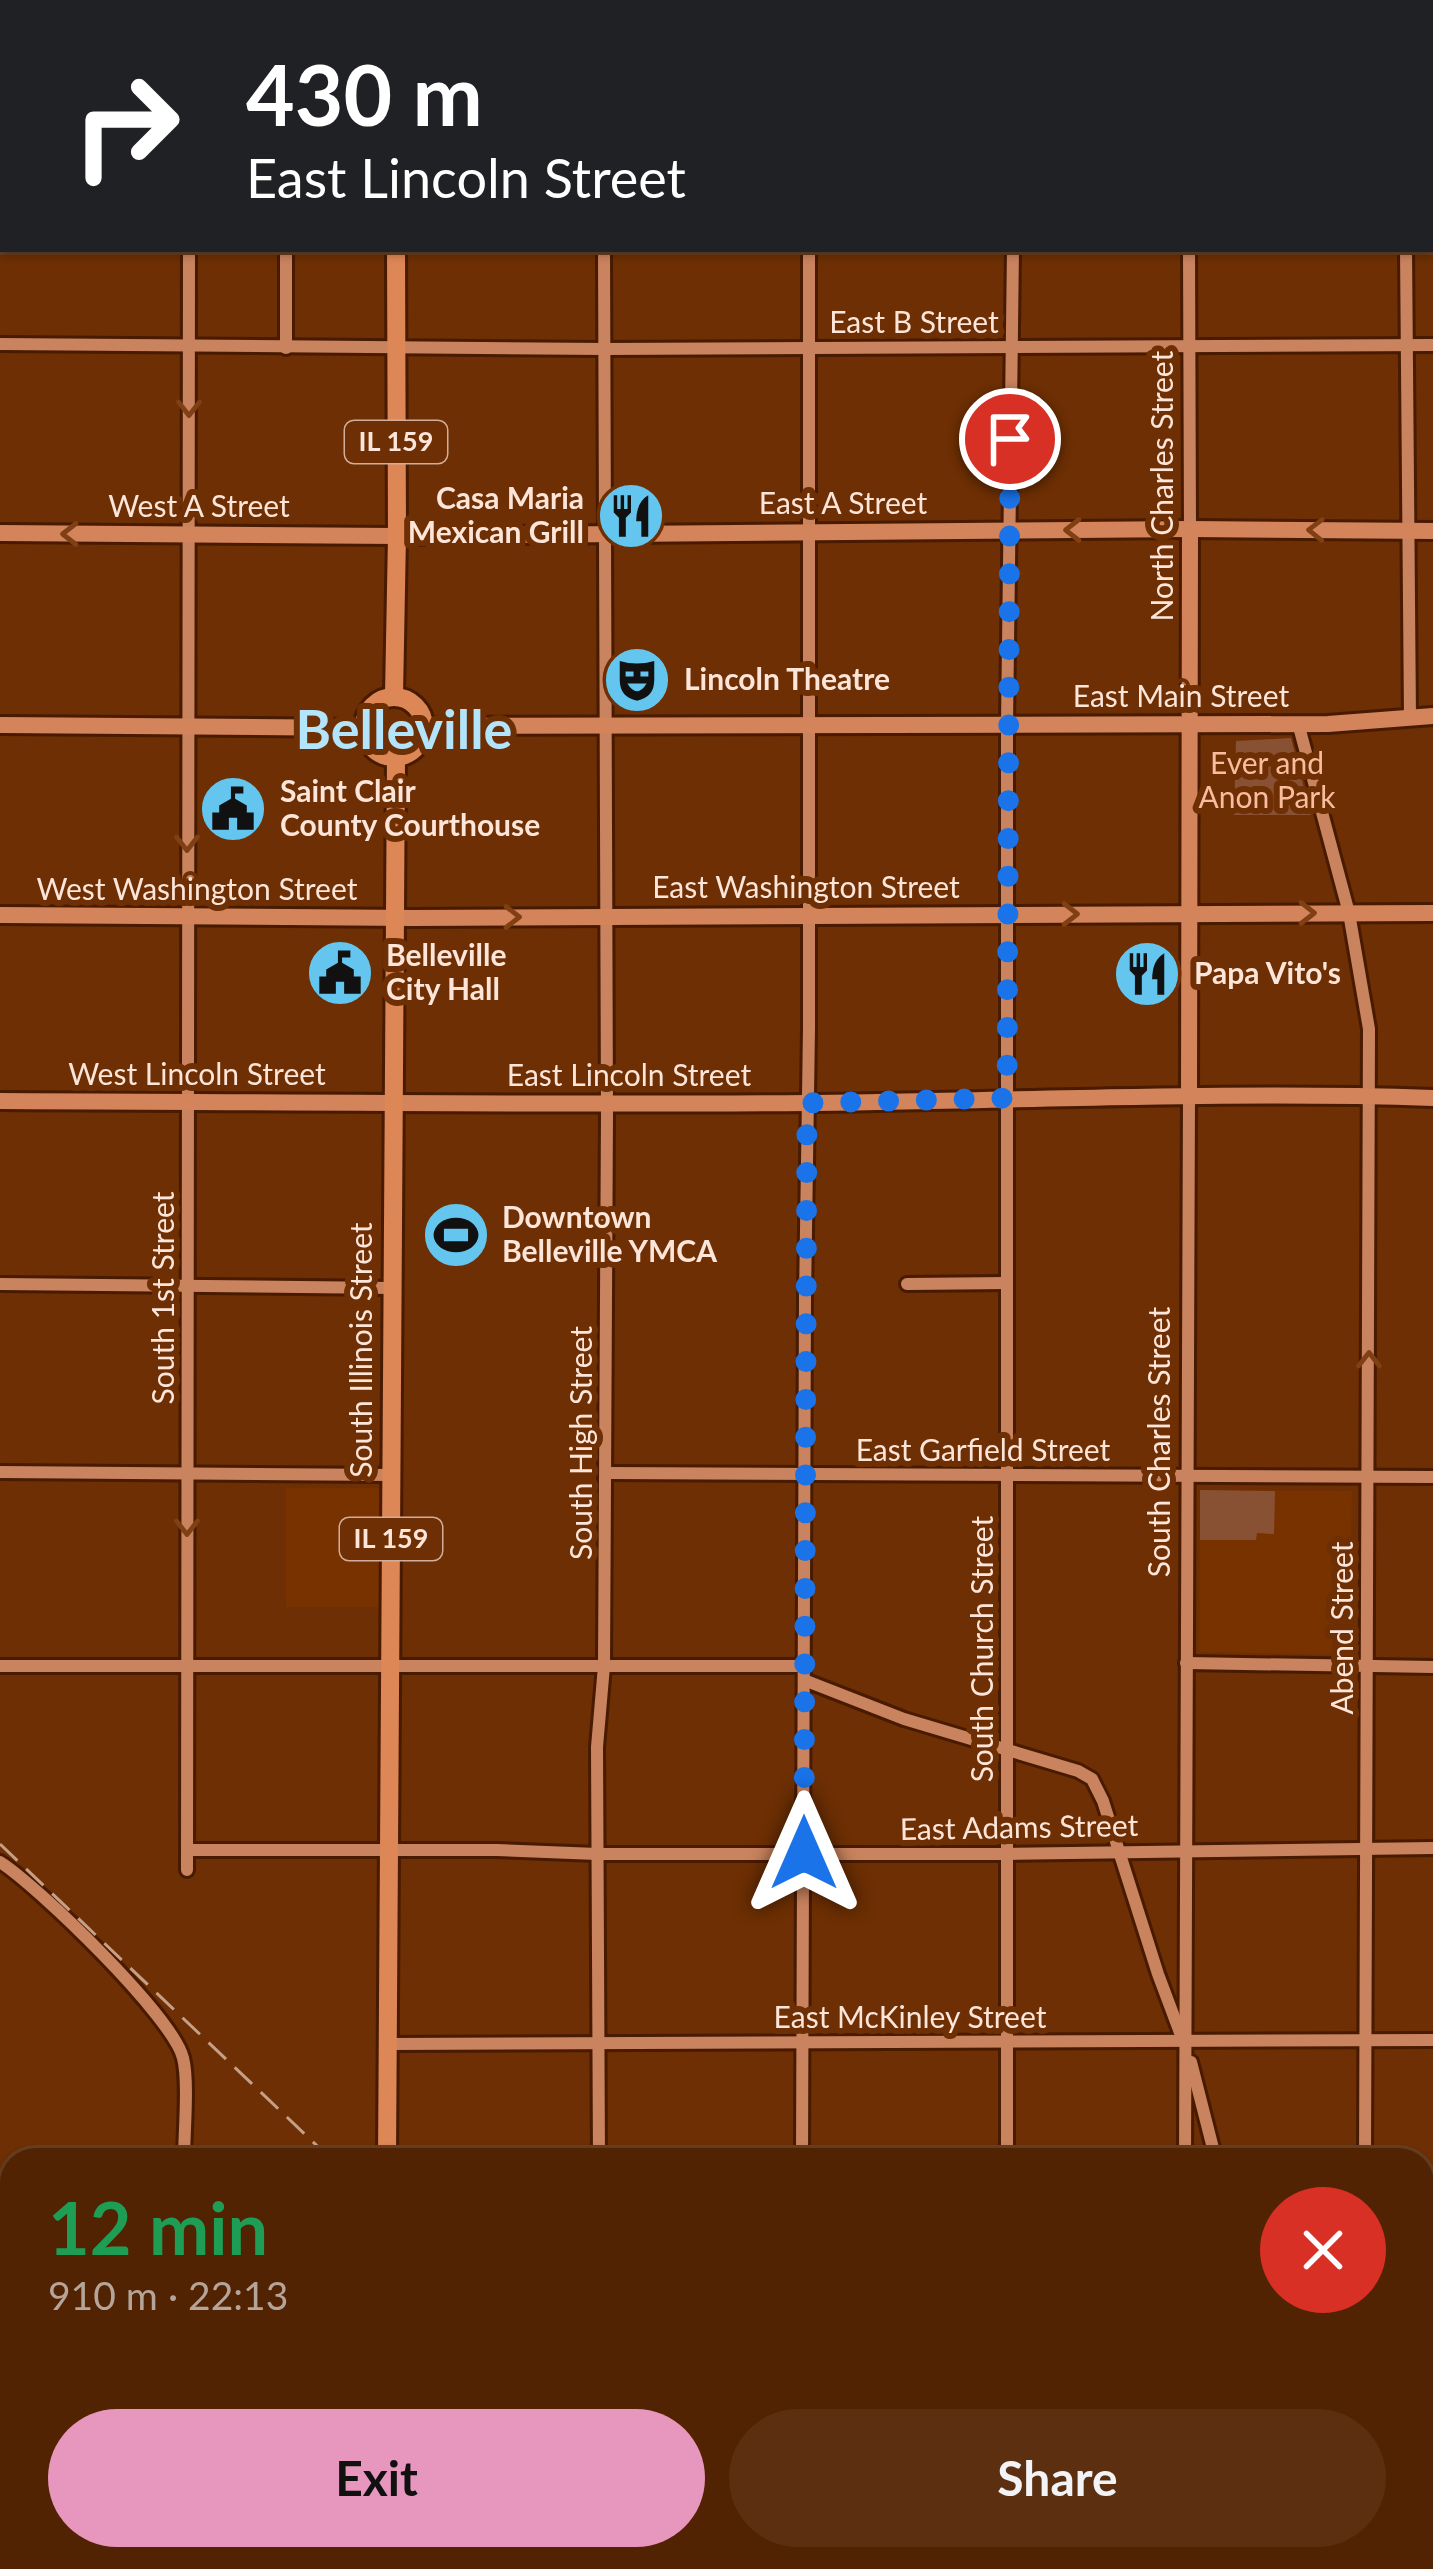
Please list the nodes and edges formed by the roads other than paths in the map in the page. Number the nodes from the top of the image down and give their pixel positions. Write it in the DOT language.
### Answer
graph roads {
  1 [pos="189,252"];
  2 [pos="286,252"];
  3 [pos="396,252"];
  4 [pos="604,252"];
  5 [pos="809,252"];
  6 [pos="1012,252"];
  7 [pos="1189,252"];
  8 [pos="1406,252"];
  9 [pos="0,344"];
  10 [pos="1190,345"];
  11 [pos="1407,345"];
  12 [pos="1433,345"];
  13 [pos="1012,346"];
  14 [pos="189,347"];
  15 [pos="286,348"];
  16 [pos="808,348"];
  17 [pos="396,349"];
  18 [pos="604,350"];
  19 [pos="1190,529"];
  20 [pos="1009,530"];
  21 [pos="1407,531"];
  22 [pos="1433,531"];
  23 [pos="808,532"];
  24 [pos="0,533"];
  25 [pos="604,533"];
  26 [pos="189,534"];
  27 [pos="397,536"];
  28 [pos="394,695"];
  29 [pos="1433,716"];
  30 [pos="1410,718"];
  31 [pos="1007,724"];
  32 [pos="1190,724"];
  33 [pos="1298,724"];
  34 [pos="0,725"];
  35 [pos="604,725"];
  36 [pos="808,725"];
  37 [pos="187,726"];
  38 [pos="425,726"];
  39 [pos="363,728"];
  40 [pos="396,757"];
  41 [pos="1349,913"];
  42 [pos="1433,913"];
  43 [pos="1190,914"];
  44 [pos="809,915"];
  45 [pos="1007,915"];
  46 [pos="0,916"];
  47 [pos="188,916"];
  48 [pos="607,916"];
  49 [pos="395,918"];
  50 [pos="1369,1096"];
  51 [pos="1189,1097"];
  52 [pos="1007,1098"];
  53 [pos="1433,1098"];
  54 [pos="0,1101"];
  55 [pos="188,1102"];
  56 [pos="607,1102"];
  57 [pos="394,1103"];
  58 [pos="807,1103"];
  59 [pos="1007,1282"];
  60 [pos="0,1284"];
  61 [pos="907,1284"];
  62 [pos="188,1286"];
  63 [pos="392,1288"];
  64 [pos="0,1472"];
  65 [pos="606,1473"];
  66 [pos="187,1474"];
  67 [pos="806,1474"];
  68 [pos="392,1475"];
  69 [pos="1007,1475"];
  70 [pos="1187,1476"];
  71 [pos="1368,1477"];
  72 [pos="1433,1478"];
  73 [pos="1186,1664"];
  74 [pos="0,1666"];
  75 [pos="187,1666"];
  76 [pos="390,1666"];
  77 [pos="604,1666"];
  78 [pos="1367,1666"];
  79 [pos="1433,1667"];
  80 [pos="804,1673"];
  81 [pos="1007,1750"];
  82 [pos="1367,1848"];
  83 [pos="1433,1848"];
  84 [pos="187,1850"];
  85 [pos="389,1850"];
  86 [pos="1119,1851"];
  87 [pos="1186,1851"];
  88 [pos="804,1853"];
  89 [pos="597,1854"];
  90 [pos="1007,1854"];
  91 [pos="0,1862"];
  92 [pos="187,1870"];
  93 [pos="1366,2040"];
  94 [pos="1433,2040"];
  95 [pos="1185,2041"];
  96 [pos="1007,2042"];
  97 [pos="598,2043"];
  98 [pos="388,2044"];
  99 [pos="802,2044"];
  100 [pos="184,2148"];
  101 [pos="388,2148"];
  102 [pos="598,2148"];
  103 [pos="802,2148"];
  104 [pos="1007,2148"];
  105 [pos="1185,2148"];
  106 [pos="1213,2148"];
  107 [pos="1365,2148"];
  1 -- 14 [label="street, South 1st Street"];
  2 -- 15 [label="street"];
  3 -- 17 [label="main road, IL 159"];
  4 -- 18 [label="street, South High Street"];
  5 -- 16 [label="street"];
  6 -- 13 [label="street, South Church Street"];
  7 -- 10 [label="street, North Charles Street"];
  8 -- 11 [label="street"];
  9 -- 14 [label="street, East B Street"];
  10 -- 11 [label="street, East B Street"];
  10 -- 13 [label="street, East B Street"];
  10 -- 19 [label="street, North Charles Street"];
  11 -- 12 [label="street, East B Street"];
  11 -- 21 [label="street"];
  13 -- 16 [label="street, East B Street"];
  13 -- 20 [label="street, South Church Street"];
  14 -- 15 [label="street, East B Street"];
  14 -- 26 [label="street, South 1st Street, one-way"];
  15 -- 17 [label="street, East B Street"];
  16 -- 18 [label="street, East B Street"];
  16 -- 23 [label="street"];
  17 -- 18 [label="street, East B Street"];
  17 -- 27 [label="main road, IL 159"];
  18 -- 25 [label="street, South High Street"];
  19 -- 20 [label="street, East A Street, one-way"];
  21 -- 19 [label="street, East A Street, one-way"];
  19 -- 32 [label="street, North Charles Street"];
  20 -- 23 [label="street, East A Street"];
  20 -- 31 [label="street, South Church Street"];
  21 -- 22 [label="street, East A Street"];
  21 -- 30 [label="street"];
  23 -- 25 [label="street, East A Street"];
  23 -- 36 [label="street"];
  26 -- 24 [label="street, West A Street, one-way"];
  25 -- 27 [label="street, East A Street"];
  25 -- 35 [label="street, South High Street"];
  26 -- 27 [label="street, West A Street"];
  26 -- 37 [label="street, South 1st Street"];
  27 -- 28 [label="main road, IL 159"];
  28 -- 38 [label="main road"];
  28 -- 39 [label="main road"];
  29 -- 30 [label="street, East Main Street"];
  30 -- 33 [label="street, East Main Street"];
  31 -- 32 [label="street, East Main Street"];
  31 -- 36 [label="street, East Main Street"];
  31 -- 45 [label="street, South Church Street"];
  32 -- 33 [label="street, East Main Street"];
  32 -- 43 [label="street, South Charles Street"];
  33 -- 41 [label="street, Abend Street"];
  34 -- 37 [label="street"];
  35 -- 36 [label="street, East Main Street"];
  35 -- 38 [label="street, East Main Street"];
  35 -- 48 [label="street, South High Street"];
  36 -- 44 [label="street"];
  37 -- 39 [label="street"];
  37 -- 47 [label="street, South 1st Street, one-way"];
  38 -- 40 [label="main road"];
  39 -- 40 [label="main road"];
  40 -- 49 [label="main road, South Illinois Street / IL 159"];
  41 -- 42 [label="street, East Washington Street"];
  43 -- 41 [label="street, East Washington Street, one-way"];
  41 -- 50 [label="street, Abend Street"];
  45 -- 43 [label="street, East Washington Street, one-way"];
  43 -- 51 [label="street, South Charles Street"];
  44 -- 45 [label="street, East Washington Street"];
  44 -- 48 [label="street, East Washington Street"];
  44 -- 58 [label="street"];
  45 -- 52 [label="street, South Church Street"];
  46 -- 47 [label="street, West Washington Street"];
  47 -- 49 [label="street, West Washington Street"];
  47 -- 55 [label="street, South 1st Street"];
  49 -- 48 [label="street, East Washington Street, one-way"];
  48 -- 56 [label="street, South High Street"];
  49 -- 57 [label="main road, South Illinois Street / IL 159"];
  50 -- 51 [label="street, East Lincoln Street"];
  50 -- 53 [label="street, East Lincoln Street"];
  71 -- 50 [label="street, Abend Street, one-way"];
  51 -- 52 [label="street, East Lincoln Street"];
  51 -- 70 [label="street, South Charles Street"];
  52 -- 58 [label="street, East Lincoln Street"];
  52 -- 59 [label="street, South Church Street"];
  54 -- 55 [label="street, West Lincoln Street"];
  55 -- 57 [label="street, West Lincoln Street"];
  55 -- 62 [label="street, South 1st Street"];
  56 -- 57 [label="street, East Lincoln Street"];
  56 -- 58 [label="street, East Lincoln Street"];
  56 -- 65 [label="street, South High Street"];
  57 -- 63 [label="main road, South Illinois Street / IL 159"];
  58 -- 67 [label="street"];
  59 -- 61 [label="street"];
  59 -- 69 [label="street, South Church Street"];
  60 -- 62 [label="street"];
  62 -- 63 [label="street"];
  62 -- 66 [label="street, South 1st Street"];
  63 -- 68 [label="main road, South Illinois Street / IL 159"];
  64 -- 66 [label="street"];
  65 -- 67 [label="street, East Garfield Street"];
  65 -- 77 [label="street, South High Street"];
  66 -- 68 [label="street"];
  66 -- 75 [label="street, South 1st Street, one-way"];
  67 -- 69 [label="street, East Garfield Street"];
  67 -- 80 [label="street"];
  68 -- 76 [label="main road, South Illinois Street / IL 159"];
  69 -- 70 [label="street, East Garfield Street"];
  69 -- 81 [label="street, South Church Street"];
  70 -- 71 [label="street, East Garfield Street"];
  70 -- 73 [label="street, South Charles Street"];
  71 -- 72 [label="street, East Garfield Street"];
  71 -- 78 [label="street, Abend Street"];
  73 -- 78 [label="street"];
  73 -- 87 [label="street, South Charles Street"];
  74 -- 75 [label="street"];
  75 -- 76 [label="street"];
  75 -- 84 [label="street, South 1st Street"];
  76 -- 77 [label="street"];
  76 -- 85 [label="main road, South Illinois Street / IL 159"];
  77 -- 80 [label="street"];
  77 -- 89 [label="street, South High Street"];
  78 -- 79 [label="street"];
  78 -- 82 [label="street, Abend Street"];
  80 -- 81 [label="street"];
  80 -- 88 [label="street"];
  81 -- 86 [label="street"];
  81 -- 90 [label="street, South Church Street"];
  82 -- 83 [label="street, East Adams Street"];
  82 -- 87 [label="street, East Adams Street"];
  82 -- 93 [label="street, Abend Street"];
  84 -- 85 [label="street, East Adams Street"];
  84 -- 92 [label="street, South 1st Street"];
  85 -- 89 [label="street, East Adams Street"];
  85 -- 98 [label="main road, South Illinois Street / IL 159"];
  86 -- 87 [label="street, East Adams Street"];
  86 -- 90 [label="street, East Adams Street"];
  86 -- 95 [label="street"];
  87 -- 95 [label="street, South Charles Street"];
  88 -- 89 [label="street, East Adams Street"];
  88 -- 90 [label="street, East Adams Street"];
  88 -- 99 [label="street"];
  89 -- 97 [label="street, South High Street"];
  90 -- 96 [label="street, South Church Street"];
  91 -- 100 [label="street"];
  93 -- 94 [label="street, East McKinley Street"];
  93 -- 95 [label="street, East McKinley Street"];
  93 -- 107 [label="street, Abend Street"];
  95 -- 96 [label="street, East McKinley Street"];
  95 -- 105 [label="street, South Charles Street"];
  95 -- 106 [label="street"];
  96 -- 99 [label="street, East McKinley Street"];
  96 -- 104 [label="street, South Church Street"];
  97 -- 98 [label="street, East McKinley Street"];
  97 -- 99 [label="street, East McKinley Street"];
  97 -- 102 [label="street, South High Street"];
  98 -- 101 [label="main road, South Illinois Street / IL 159"];
  99 -- 103 [label="street"];
}
